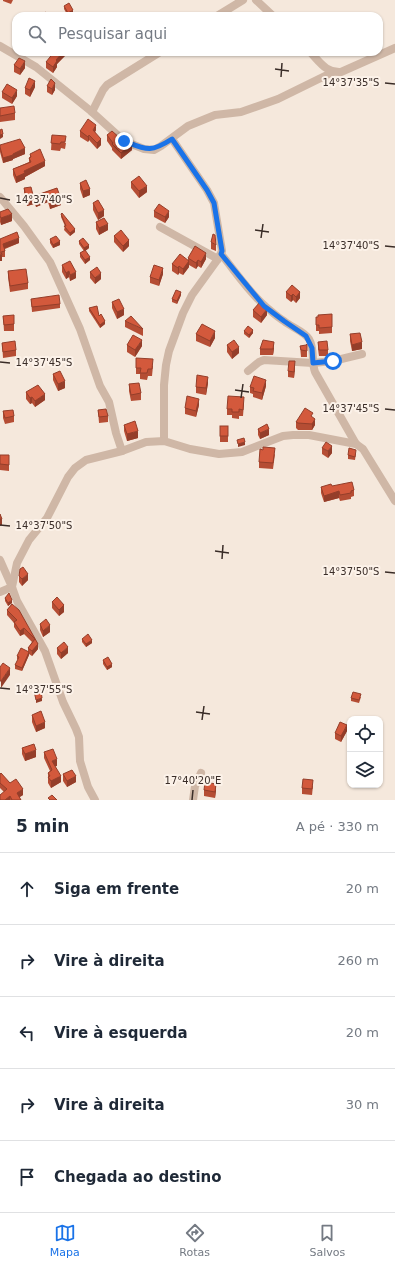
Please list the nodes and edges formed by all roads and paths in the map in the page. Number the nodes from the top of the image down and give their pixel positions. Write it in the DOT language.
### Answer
graph roads {
  1 [pos="243,0"];
  2 [pos="256,0"];
  3 [pos="224,12"];
  4 [pos="269,12"];
  5 [pos="0,46"];
  6 [pos="395,48"];
  7 [pos="12,53"];
  8 [pos="383,53"];
  9 [pos="16,56"];
  10 [pos="154,56"];
  11 [pos="314,56"];
  12 [pos="377,56"];
  13 [pos="333,72"];
  14 [pos="92,112"];
  15 [pos="172,139"];
  16 [pos="0,197"];
  17 [pos="160,227"];
  18 [pos="219,257"];
  19 [pos="362,354"];
  20 [pos="313,363"];
  21 [pos="248,370"];
  22 [pos="164,441"];
  23 [pos="356,444"];
  24 [pos="122,451"];
  25 [pos="395,502"];
  26 [pos="0,560"];
  27 [pos="12,587"];
  28 [pos="0,592"];
  29 [pos="200,773"];
  30 [pos="95,800"];
  31 [pos="193,800"];
  1 -- 3 [label="street"];
  2 -- 4 [label="street"];
  5 -- 7 [label="street"];
  6 -- 8 [label="street"];
  9 -- 14 [label="street"];
  10 -- 14 [label="street"];
  11 -- 13 [label="street"];
  12 -- 13 [label="street"];
  13 -- 15 [label="street"];
  14 -- 15 [label="street"];
  15 -- 18 [label="street"];
  16 -- 24 [label="street"];
  17 -- 18 [label="street"];
  18 -- 20 [label="street"];
  18 -- 22 [label="street"];
  19 -- 20 [label="street"];
  20 -- 21 [label="street"];
  20 -- 23 [label="street"];
  22 -- 23 [label="street"];
  22 -- 24 [label="street"];
  23 -- 25 [label="street"];
  24 -- 27 [label="street"];
  26 -- 27 [label="street"];
  27 -- 28 [label="street"];
  27 -- 30 [label="street"];
  29 -- 31 [label="street"];
}
